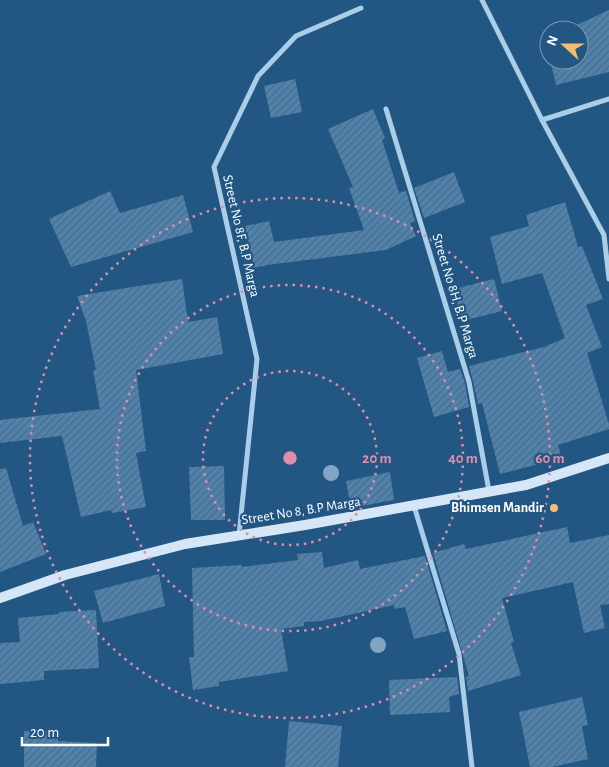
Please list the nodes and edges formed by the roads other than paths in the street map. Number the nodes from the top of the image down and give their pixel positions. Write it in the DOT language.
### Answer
graph roads {
  1 [pos="482,0"];
  2 [pos="361,8"];
  3 [pos="609,99"];
  4 [pos="386,109"];
  5 [pos="542,120"];
  6 [pos="609,279"];
  7 [pos="609,458"];
  8 [pos="490,492"];
  9 [pos="414,505"];
  10 [pos="239,535"];
  11 [pos="0,598"];
  12 [pos="472,767"];
  1 -- 5 [label="street"];
  2 -- 10 [label="street, Street No 8F, B.P Marga"];
  3 -- 5 [label="street"];
  4 -- 8 [label="street, Street No 8H, B.P Marga"];
  5 -- 6 [label="street"];
  7 -- 8 [label="main road, Street No 8, B.P Marga"];
  8 -- 9 [label="main road, Street No 8, B.P Marga"];
  9 -- 10 [label="main road, Street No 8, B.P Marga"];
  9 -- 12 [label="street"];
  10 -- 11 [label="main road, Street No 8, B.P Marga"];
}
